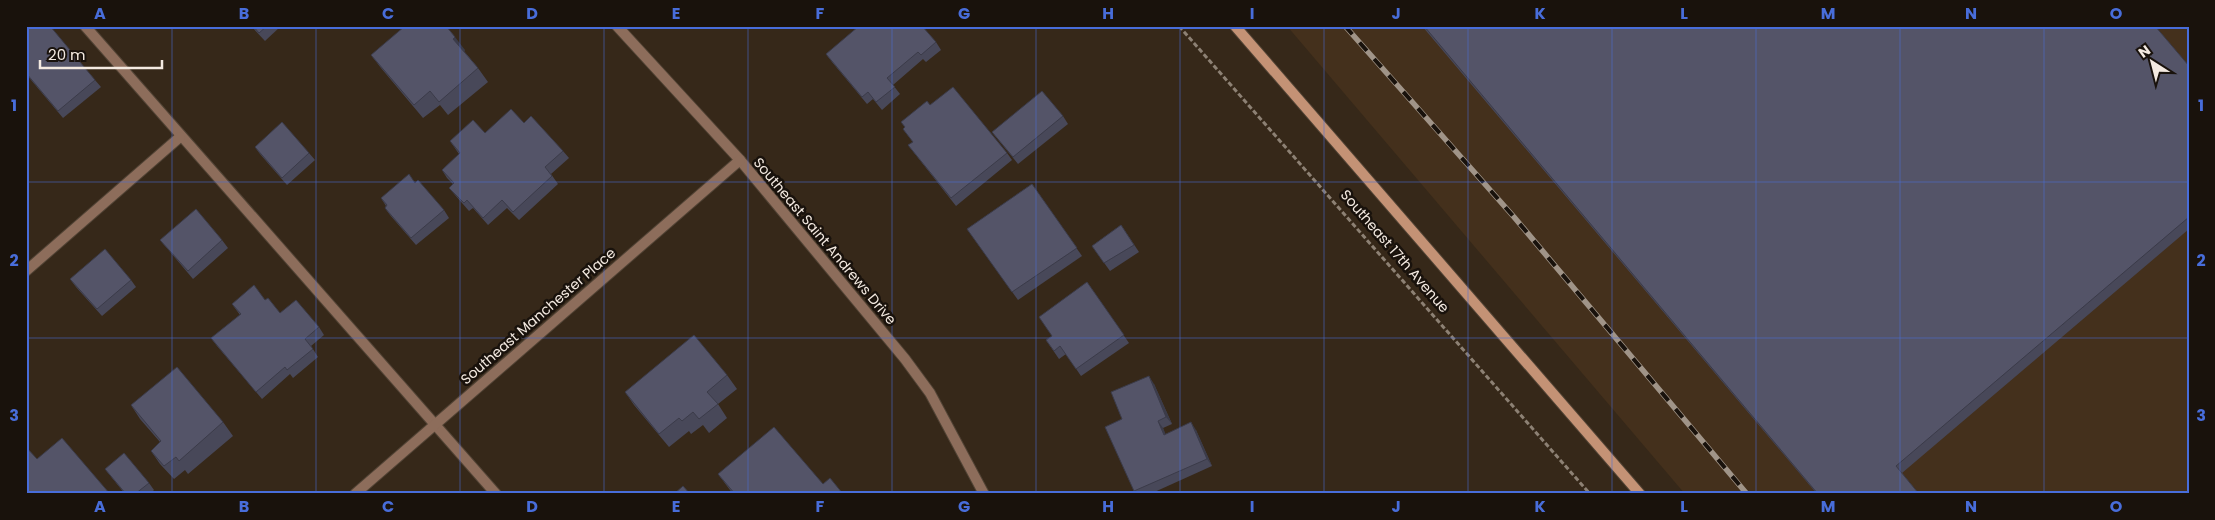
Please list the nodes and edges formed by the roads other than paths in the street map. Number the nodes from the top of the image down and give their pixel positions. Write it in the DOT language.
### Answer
graph roads {
  1 [pos="85,26"];
  2 [pos="616,26"];
  3 [pos="1235,26"];
  4 [pos="180,137"];
  5 [pos="740,160"];
  6 [pos="26,271"];
  7 [pos="436,423"];
  8 [pos="355,494"];
  9 [pos="496,494"];
  10 [pos="984,494"];
  11 [pos="1640,494"];
  1 -- 4 [label="street"];
  2 -- 5 [label="street, Southeast Saint Andrews Drive"];
  3 -- 11 [label="main road, Southeast 17th Avenue"];
  4 -- 6 [label="street"];
  4 -- 7 [label="street"];
  5 -- 7 [label="street, Southeast Manchester Place"];
  5 -- 10 [label="street, Southeast Saint Andrews Drive"];
  7 -- 8 [label="street, Southeast Manchester Place"];
  7 -- 9 [label="street"];
}
